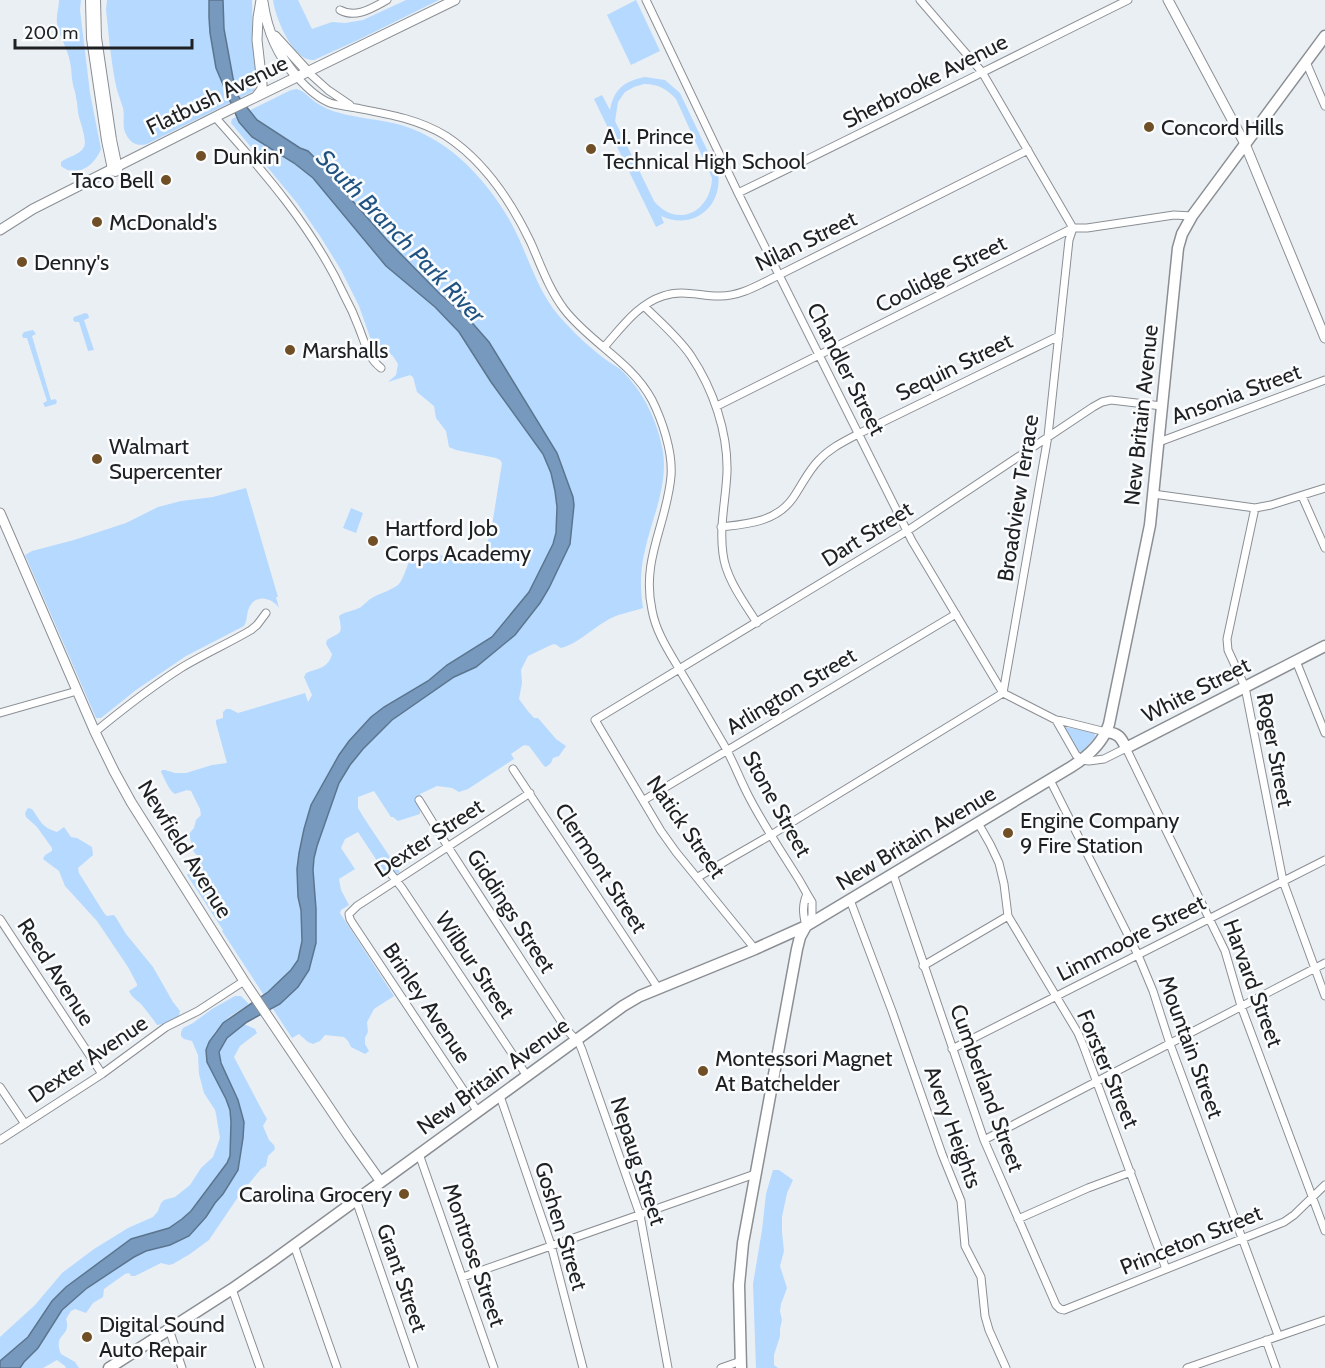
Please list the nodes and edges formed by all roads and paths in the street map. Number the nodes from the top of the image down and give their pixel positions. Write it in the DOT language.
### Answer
graph roads {
  1 [pos="93,0"];
  2 [pos="100,0"];
  3 [pos="262,0"];
  4 [pos="387,0"];
  5 [pos="455,0"];
  6 [pos="646,0"];
  7 [pos="920,0"];
  8 [pos="1128,0"];
  9 [pos="1168,0"];
  10 [pos="340,10"];
  11 [pos="271,31"];
  12 [pos="1325,36"];
  13 [pos="1306,62"];
  14 [pos="308,72"];
  15 [pos="982,72"];
  16 [pos="297,77"];
  17 [pos="256,97"];
  18 [pos="1325,106"];
  19 [pos="352,107"];
  20 [pos="215,117"];
  21 [pos="1245,144"];
  22 [pos="1028,150"];
  23 [pos="119,166"];
  24 [pos="738,193"];
  25 [pos="1192,216"];
  26 [pos="1073,228"];
  27 [pos="0,230"];
  28 [pos="779,275"];
  29 [pos="644,306"];
  30 [pos="1059,336"];
  31 [pos="1325,338"];
  32 [pos="604,346"];
  33 [pos="819,355"];
  34 [pos="381,368"];
  35 [pos="1325,380"];
  36 [pos="717,406"];
  37 [pos="1162,406"];
  38 [pos="858,434"];
  39 [pos="1048,436"];
  40 [pos="1159,441"];
  41 [pos="1325,488"];
  42 [pos="1154,494"];
  43 [pos="1302,496"];
  44 [pos="1255,508"];
  45 [pos="0,513"];
  46 [pos="722,527"];
  47 [pos="907,531"];
  48 [pos="1325,548"];
  49 [pos="266,613"];
  50 [pos="957,614"];
  51 [pos="757,623"];
  52 [pos="1325,646"];
  53 [pos="1296,661"];
  54 [pos="679,669"];
  55 [pos="1245,687"];
  56 [pos="77,692"];
  57 [pos="1003,693"];
  58 [pos="0,713"];
  59 [pos="595,720"];
  60 [pos="1056,720"];
  61 [pos="95,732"];
  62 [pos="1106,732"];
  63 [pos="1325,733"];
  64 [pos="1126,748"];
  65 [pos="727,750"];
  66 [pos="1082,760"];
  67 [pos="513,769"];
  68 [pos="1050,780"];
  69 [pos="530,793"];
  70 [pos="419,800"];
  71 [pos="644,800"];
  72 [pos="978,823"];
  73 [pos="771,835"];
  74 [pos="448,847"];
  75 [pos="1325,860"];
  76 [pos="893,874"];
  77 [pos="698,877"];
  78 [pos="394,878"];
  79 [pos="1283,881"];
  80 [pos="850,900"];
  81 [pos="349,914"];
  82 [pos="1008,916"];
  83 [pos="0,919"];
  84 [pos="1209,920"];
  85 [pos="806,926"];
  86 [pos="755,949"];
  87 [pos="1138,955"];
  88 [pos="1325,963"];
  89 [pos="923,966"];
  90 [pos="1315,968"];
  91 [pos="244,981"];
  92 [pos="658,988"];
  93 [pos="1056,996"];
  94 [pos="1325,996"];
  95 [pos="1241,1006"];
  96 [pos="576,1040"];
  97 [pos="1170,1044"];
  98 [pos="952,1049"];
  99 [pos="102,1074"];
  100 [pos="527,1076"];
  101 [pos="1096,1082"];
  102 [pos="0,1087"];
  103 [pos="500,1096"];
  104 [pos="478,1112"];
  105 [pos="25,1124"];
  106 [pos="0,1140"];
  107 [pos="984,1140"];
  108 [pos="419,1154"];
  109 [pos="1131,1172"];
  110 [pos="755,1174"];
  111 [pos="381,1182"];
  112 [pos="1325,1185"];
  113 [pos="1312,1197"];
  114 [pos="356,1200"];
  115 [pos="640,1215"];
  116 [pos="1018,1219"];
  117 [pos="1325,1231"];
  118 [pos="1241,1239"];
  119 [pos="294,1245"];
  120 [pos="551,1245"];
  121 [pos="1166,1269"];
  122 [pos="463,1277"];
  123 [pos="232,1289"];
  124 [pos="1060,1309"];
  125 [pos="1325,1320"];
  126 [pos="169,1329"];
  127 [pos="1278,1335"];
  128 [pos="1266,1340"];
  129 [pos="741,1364"];
  130 [pos="113,1367"];
  131 [pos="182,1368"];
  132 [pos="260,1368"];
  133 [pos="337,1368"];
  134 [pos="414,1368"];
  135 [pos="494,1368"];
  136 [pos="583,1368"];
  137 [pos="668,1368"];
  138 [pos="721,1368"];
  139 [pos="1006,1368"];
  140 [pos="1190,1368"];
  141 [pos="1276,1368"];
  1 -- 23 [label="highway"];
  2 -- 23 [label="highway"];
  3 -- 11 [label="street"];
  3 -- 17 [label="street"];
  4 -- 10 [label="street"];
  5 -- 14 [label="street, Flatbush Avenue"];
  6 -- 24 [label="street, Chandler Street"];
  7 -- 15 [label="street"];
  8 -- 15 [label="street, Sherbrooke Avenue"];
  9 -- 21 [label="street"];
  11 -- 14 [label="street"];
  11 -- 16 [label="street"];
  12 -- 13 [label="main road, New Britain Avenue"];
  13 -- 18 [label="street"];
  13 -- 21 [label="main road, New Britain Avenue"];
  14 -- 16 [label="street, Flatbush Avenue"];
  14 -- 19 [label="street"];
  15 -- 22 [label="street"];
  15 -- 24 [label="street, Sherbrooke Avenue"];
  16 -- 17 [label="street, Flatbush Avenue"];
  16 -- 19 [label="street, Stone Street"];
  17 -- 20 [label="street, Flatbush Avenue"];
  19 -- 32 [label="street, Stone Street"];
  20 -- 23 [label="street, Flatbush Avenue"];
  20 -- 34 [label="street"];
  21 -- 25 [label="main road, New Britain Avenue"];
  21 -- 31 [label="street"];
  22 -- 26 [label="street"];
  22 -- 28 [label="street, Nilan Street"];
  23 -- 27 [label="street, Flatbush Avenue"];
  24 -- 28 [label="street, Chandler Street"];
  25 -- 26 [label="street, Coolidge Street"];
  25 -- 37 [label="main road, New Britain Avenue"];
  26 -- 30 [label="street, Broadview Terrace"];
  26 -- 33 [label="street, Coolidge Street"];
  28 -- 29 [label="street, Nilan Street"];
  28 -- 33 [label="street, Chandler Street"];
  29 -- 32 [label="street, Nilan Street"];
  29 -- 36 [label="street"];
  30 -- 38 [label="street, Sequin Street"];
  30 -- 39 [label="street, Broadview Terrace"];
  32 -- 54 [label="street, Stone Street"];
  33 -- 36 [label="street, Coolidge Street"];
  33 -- 38 [label="street, Chandler Street"];
  35 -- 40 [label="street, Ansonia Street"];
  36 -- 46 [label="street"];
  37 -- 39 [label="street, Dart Street"];
  37 -- 40 [label="main road, New Britain Avenue"];
  38 -- 46 [label="street, Sequin Street"];
  38 -- 47 [label="street, Chandler Street"];
  39 -- 47 [label="street, Dart Street"];
  39 -- 57 [label="street, Broadview Terrace"];
  40 -- 42 [label="main road, New Britain Avenue"];
  41 -- 43 [label="street"];
  42 -- 44 [label="street"];
  42 -- 62 [label="main road, New Britain Avenue"];
  43 -- 44 [label="street"];
  43 -- 48 [label="street"];
  44 -- 55 [label="street, Roger Street"];
  45 -- 56 [label="street, Newfield Avenue"];
  46 -- 51 [label="street"];
  47 -- 50 [label="street, Chandler Street"];
  47 -- 51 [label="street, Dart Street"];
  49 -- 61 [label="street"];
  50 -- 57 [label="street, Chandler Street"];
  50 -- 65 [label="street, Arlington Street"];
  51 -- 54 [label="street, Dart Street"];
  52 -- 53 [label="main road, White Street"];
  53 -- 55 [label="main road, White Street"];
  53 -- 63 [label="street"];
  54 -- 59 [label="street, Dart Street"];
  54 -- 65 [label="street, Stone Street"];
  55 -- 64 [label="main road, White Street"];
  55 -- 79 [label="street, Roger Street"];
  56 -- 58 [label="street"];
  56 -- 61 [label="street, Newfield Avenue"];
  57 -- 60 [label="street"];
  57 -- 73 [label="street"];
  59 -- 71 [label="street, Natick Street"];
  60 -- 62 [label="street"];
  60 -- 66 [label="street"];
  61 -- 91 [label="street, Newfield Avenue"];
  62 -- 64 [label="main road, Harvard Street"];
  62 -- 66 [label="main road, New Britain Avenue"];
  64 -- 66 [label="street, White Street"];
  64 -- 84 [label="street, Harvard Street"];
  65 -- 71 [label="street, Arlington Street"];
  65 -- 73 [label="street, Stone Street"];
  66 -- 68 [label="main road, New Britain Avenue"];
  67 -- 69 [label="street, Clermont Street"];
  68 -- 72 [label="main road, New Britain Avenue"];
  68 -- 87 [label="street, Mountain Street"];
  69 -- 74 [label="street, Dexter Street"];
  69 -- 92 [label="street, Clermont Street"];
  70 -- 74 [label="street, Giddings Street"];
  71 -- 77 [label="street, Natick Street"];
  72 -- 76 [label="main road, New Britain Avenue"];
  72 -- 82 [label="street, Forster Street"];
  73 -- 77 [label="street"];
  73 -- 85 [label="street, Stone Street"];
  74 -- 78 [label="street, Dexter Street"];
  74 -- 96 [label="street, Giddings Street"];
  75 -- 79 [label="street, Linnmoore Street"];
  76 -- 80 [label="main road, New Britain Avenue"];
  76 -- 89 [label="street, Cumberland Street"];
  77 -- 86 [label="street, Natick Street"];
  78 -- 81 [label="street, Dexter Street"];
  78 -- 100 [label="street, Wilbur Street"];
  79 -- 84 [label="street, Linnmoore Street"];
  79 -- 90 [label="street, Roger Street"];
  80 -- 85 [label="main road, New Britain Avenue"];
  80 -- 139 [label="street, Avery Heights"];
  81 -- 104 [label="street, Brinley Avenue"];
  82 -- 89 [label="street"];
  82 -- 93 [label="street, Forster Street"];
  83 -- 99 [label="street, Reed Avenue"];
  84 -- 87 [label="street, Linnmoore Street"];
  84 -- 95 [label="street, Harvard Street"];
  85 -- 86 [label="main road, New Britain Avenue"];
  85 -- 110 [label="main road"];
  86 -- 92 [label="main road, New Britain Avenue"];
  87 -- 93 [label="street, Linnmoore Street"];
  87 -- 97 [label="street, Mountain Street"];
  88 -- 90 [label="street"];
  89 -- 98 [label="street, Cumberland Street"];
  90 -- 94 [label="street, Roger Street"];
  90 -- 95 [label="street"];
  91 -- 99 [label="street, Dexter Avenue"];
  91 -- 111 [label="street, Newfield Avenue"];
  92 -- 96 [label="main road, New Britain Avenue"];
  93 -- 98 [label="street, Linnmoore Street"];
  93 -- 101 [label="street, Forster Street"];
  95 -- 97 [label="street"];
  95 -- 113 [label="street, Harvard Street"];
  96 -- 100 [label="main road, New Britain Avenue"];
  96 -- 115 [label="street, Nepaug Street"];
  97 -- 101 [label="street"];
  97 -- 118 [label="street, Mountain Street"];
  98 -- 107 [label="street, Cumberland Street"];
  99 -- 105 [label="street, Dexter Avenue"];
  100 -- 103 [label="main road, New Britain Avenue"];
  101 -- 107 [label="street"];
  101 -- 109 [label="street, Forster Street"];
  102 -- 105 [label="street"];
  103 -- 104 [label="main road, New Britain Avenue"];
  103 -- 120 [label="street, Goshen Street"];
  104 -- 108 [label="main road, New Britain Avenue"];
  105 -- 106 [label="street, Dexter Avenue"];
  107 -- 116 [label="street, Cumberland Street"];
  108 -- 111 [label="main road, New Britain Avenue"];
  108 -- 122 [label="street, Montrose Street"];
  109 -- 116 [label="street"];
  109 -- 121 [label="street, Forster Street"];
  110 -- 115 [label="street"];
  110 -- 129 [label="main road"];
  111 -- 114 [label="main road, New Britain Avenue"];
  112 -- 113 [label="street, Princeton Street"];
  113 -- 117 [label="street, Harvard Street"];
  113 -- 118 [label="street, Princeton Street"];
  114 -- 119 [label="main road, New Britain Avenue"];
  114 -- 134 [label="street, Grant Street"];
  115 -- 120 [label="street"];
  115 -- 137 [label="street, Nepaug Street"];
  116 -- 124 [label="street, Cumberland Street"];
  118 -- 121 [label="street, Princeton Street"];
  118 -- 127 [label="street, Mountain Street"];
  119 -- 123 [label="main road, New Britain Avenue"];
  119 -- 133 [label="street"];
  120 -- 122 [label="street"];
  120 -- 136 [label="street, Goshen Street"];
  121 -- 124 [label="street, Princeton Street"];
  122 -- 135 [label="street, Montrose Street"];
  123 -- 126 [label="main road, New Britain Avenue"];
  123 -- 132 [label="street"];
  125 -- 127 [label="street"];
  126 -- 130 [label="main road, New Britain Avenue"];
  126 -- 131 [label="street"];
  127 -- 128 [label="street"];
  128 -- 140 [label="street"];
  128 -- 141 [label="street"];
  129 -- 138 [label="street"];
}
